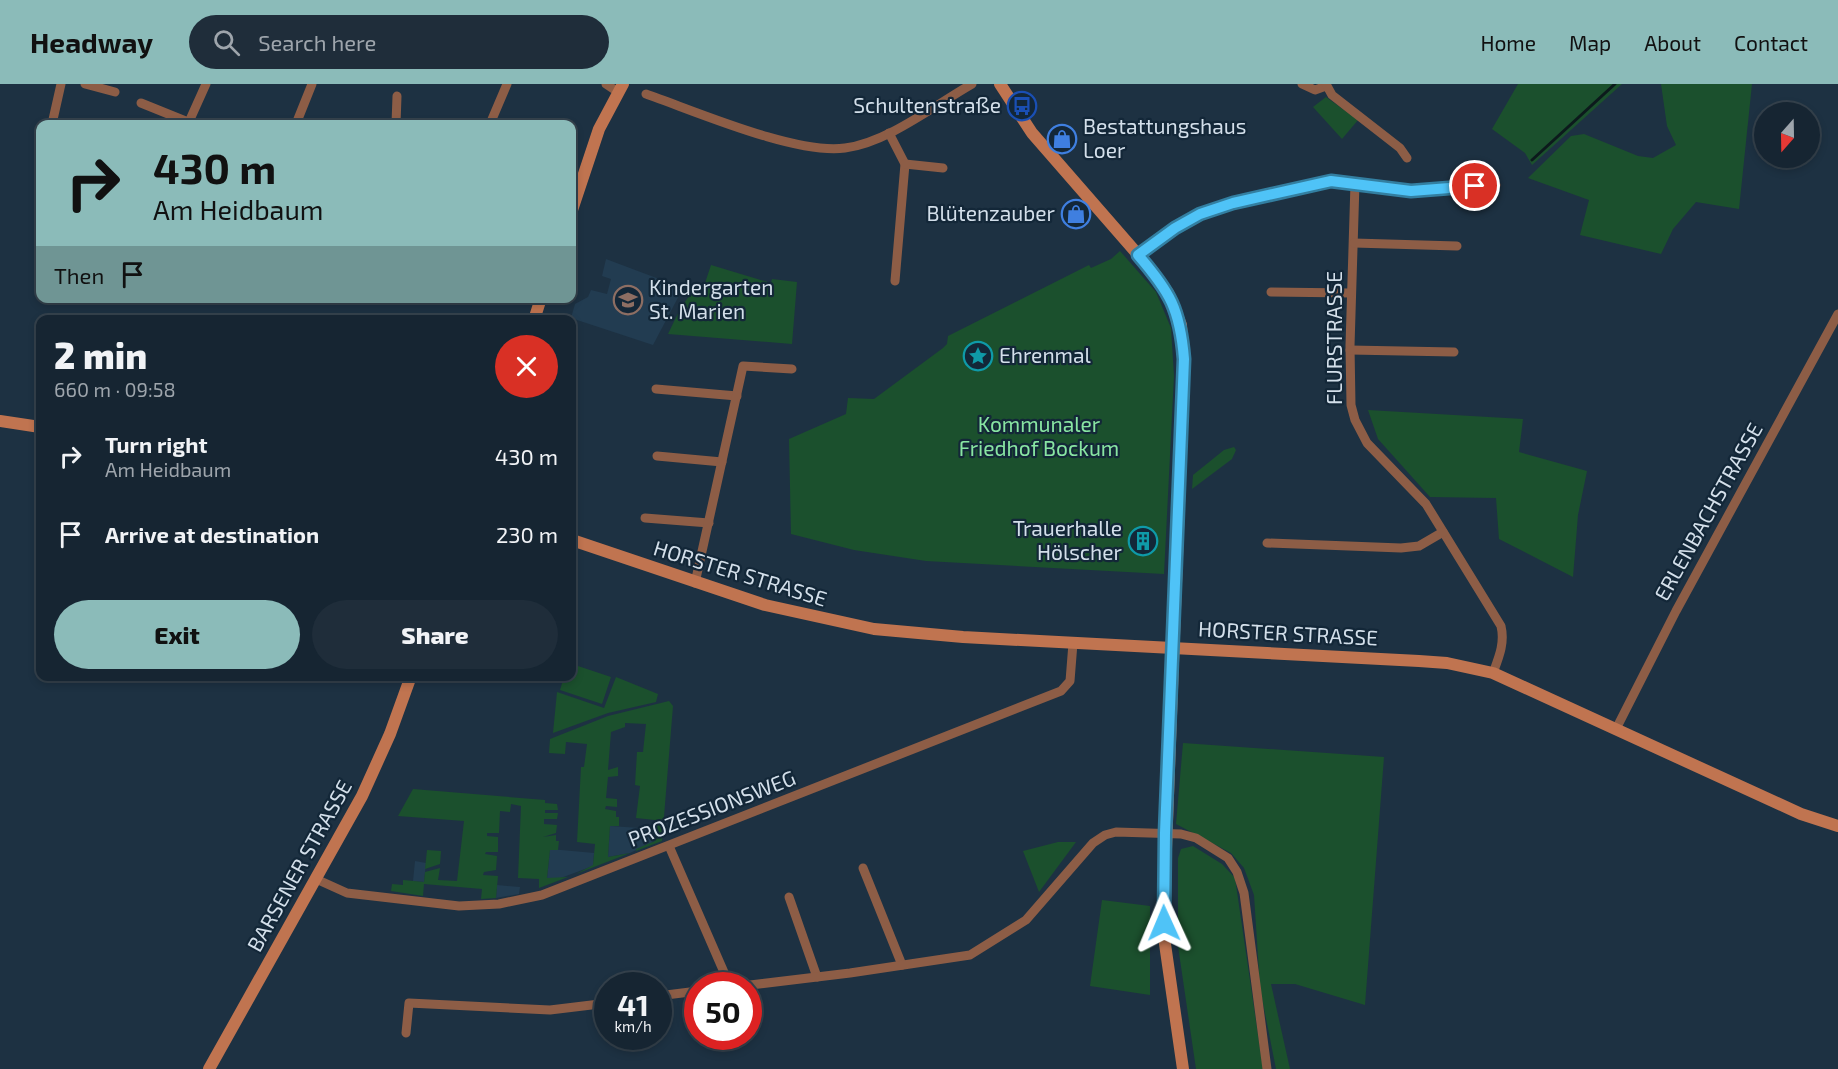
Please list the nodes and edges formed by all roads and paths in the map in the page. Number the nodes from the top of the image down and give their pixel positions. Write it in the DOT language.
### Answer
graph roads {
  1 [pos="61,84"];
  2 [pos="85,84"];
  3 [pos="206,84"];
  4 [pos="312,84"];
  5 [pos="507,84"];
  6 [pos="606,84"];
  7 [pos="972,84"];
  8 [pos="1000,84"];
  9 [pos="1302,84"];
  10 [pos="1326,85"];
  11 [pos="621,88"];
  12 [pos="115,92"];
  13 [pos="646,94"];
  14 [pos="397,96"];
  15 [pos="141,103"];
  16 [pos="53,120"];
  17 [pos="181,120"];
  18 [pos="192,120"];
  19 [pos="298,120"];
  20 [pos="396,120"];
  21 [pos="492,120"];
  22 [pos="889,133"];
  23 [pos="1407,158"];
  24 [pos="905,164"];
  25 [pos="943,168"];
  26 [pos="1355,183"];
  27 [pos="1496,185"];
  28 [pos="576,198"];
  29 [pos="1354,243"];
  30 [pos="1457,246"];
  31 [pos="1138,255"];
  32 [pos="895,281"];
  33 [pos="1271,292"];
  34 [pos="1350,293"];
  35 [pos="1838,314"];
  36 [pos="1350,350"];
  37 [pos="1454,352"];
  38 [pos="792,369"];
  39 [pos="656,389"];
  40 [pos="737,396"];
  41 [pos="0,421"];
  42 [pos="36,426"];
  43 [pos="657,456"];
  44 [pos="722,462"];
  45 [pos="645,518"];
  46 [pos="709,523"];
  47 [pos="1443,532"];
  48 [pos="576,541"];
  49 [pos="1267,543"];
  50 [pos="695,583"];
  51 [pos="1073,642"];
  52 [pos="1173,647"];
  53 [pos="1493,673"];
  54 [pos="409,681"];
  55 [pos="1616,729"];
  56 [pos="1838,826"];
  57 [pos="1165,833"];
  58 [pos="669,846"];
  59 [pos="863,868"];
  60 [pos="316,879"];
  61 [pos="789,897"];
  62 [pos="902,965"];
  63 [pos="724,972"];
  64 [pos="817,977"];
  65 [pos="762,984"];
  66 [pos="594,1005"];
  67 [pos="406,1033"];
  68 [pos="209,1069"];
  69 [pos="1183,1069"];
  70 [pos="1267,1069"];
  1 -- 16 [label="street"];
  2 -- 12 [label="street"];
  3 -- 18 [label="street"];
  4 -- 19 [label="street"];
  5 -- 21 [label="street"];
  6 -- 11 [label="street"];
  7 -- 22 [label="street"];
  8 -- 31 [label="street"];
  9 -- 10 [label="street"];
  10 -- 23 [label="street"];
  11 -- 28 [label="street"];
  13 -- 22 [label="street"];
  14 -- 20 [label="street"];
  15 -- 17 [label="street"];
  22 -- 24 [label="street"];
  24 -- 25 [label="street"];
  24 -- 32 [label="street"];
  26 -- 27 [label="street"];
  26 -- 29 [label="street, FLURSTRASSE"];
  26 -- 31 [label="street"];
  29 -- 30 [label="street"];
  29 -- 34 [label="street, FLURSTRASSE"];
  31 -- 52 [label="street"];
  33 -- 34 [label="street"];
  34 -- 36 [label="street, FLURSTRASSE"];
  35 -- 55 [label="street, ERLENBACHSTRASSE"];
  36 -- 37 [label="street"];
  36 -- 47 [label="street, FLURSTRASSE"];
  38 -- 40 [label="street"];
  39 -- 40 [label="street"];
  40 -- 44 [label="street"];
  41 -- 42 [label="street"];
  43 -- 44 [label="street"];
  44 -- 46 [label="street"];
  45 -- 46 [label="street"];
  46 -- 50 [label="street"];
  47 -- 49 [label="street"];
  47 -- 53 [label="street, FLURSTRASSE"];
  48 -- 50 [label="street, HORSTER STRASSE"];
  50 -- 51 [label="street, HORSTER STRASSE"];
  51 -- 52 [label="street, HORSTER STRASSE"];
  51 -- 58 [label="street, PROZESSIONSWEG"];
  52 -- 53 [label="street, HORSTER STRASSE"];
  52 -- 57 [label="street"];
  53 -- 55 [label="street, HORSTER STRASSE"];
  54 -- 60 [label="street, BARSENER STRASSE"];
  55 -- 56 [label="street, HORSTER STRASSE"];
  57 -- 62 [label="street"];
  57 -- 69 [label="street"];
  57 -- 70 [label="street"];
  58 -- 60 [label="street, PROZESSIONSWEG"];
  58 -- 63 [label="street"];
  59 -- 62 [label="street"];
  60 -- 68 [label="street, BARSENER STRASSE"];
  61 -- 64 [label="street"];
  62 -- 64 [label="street"];
  64 -- 65 [label="street"];
  66 -- 67 [label="street"];
}
